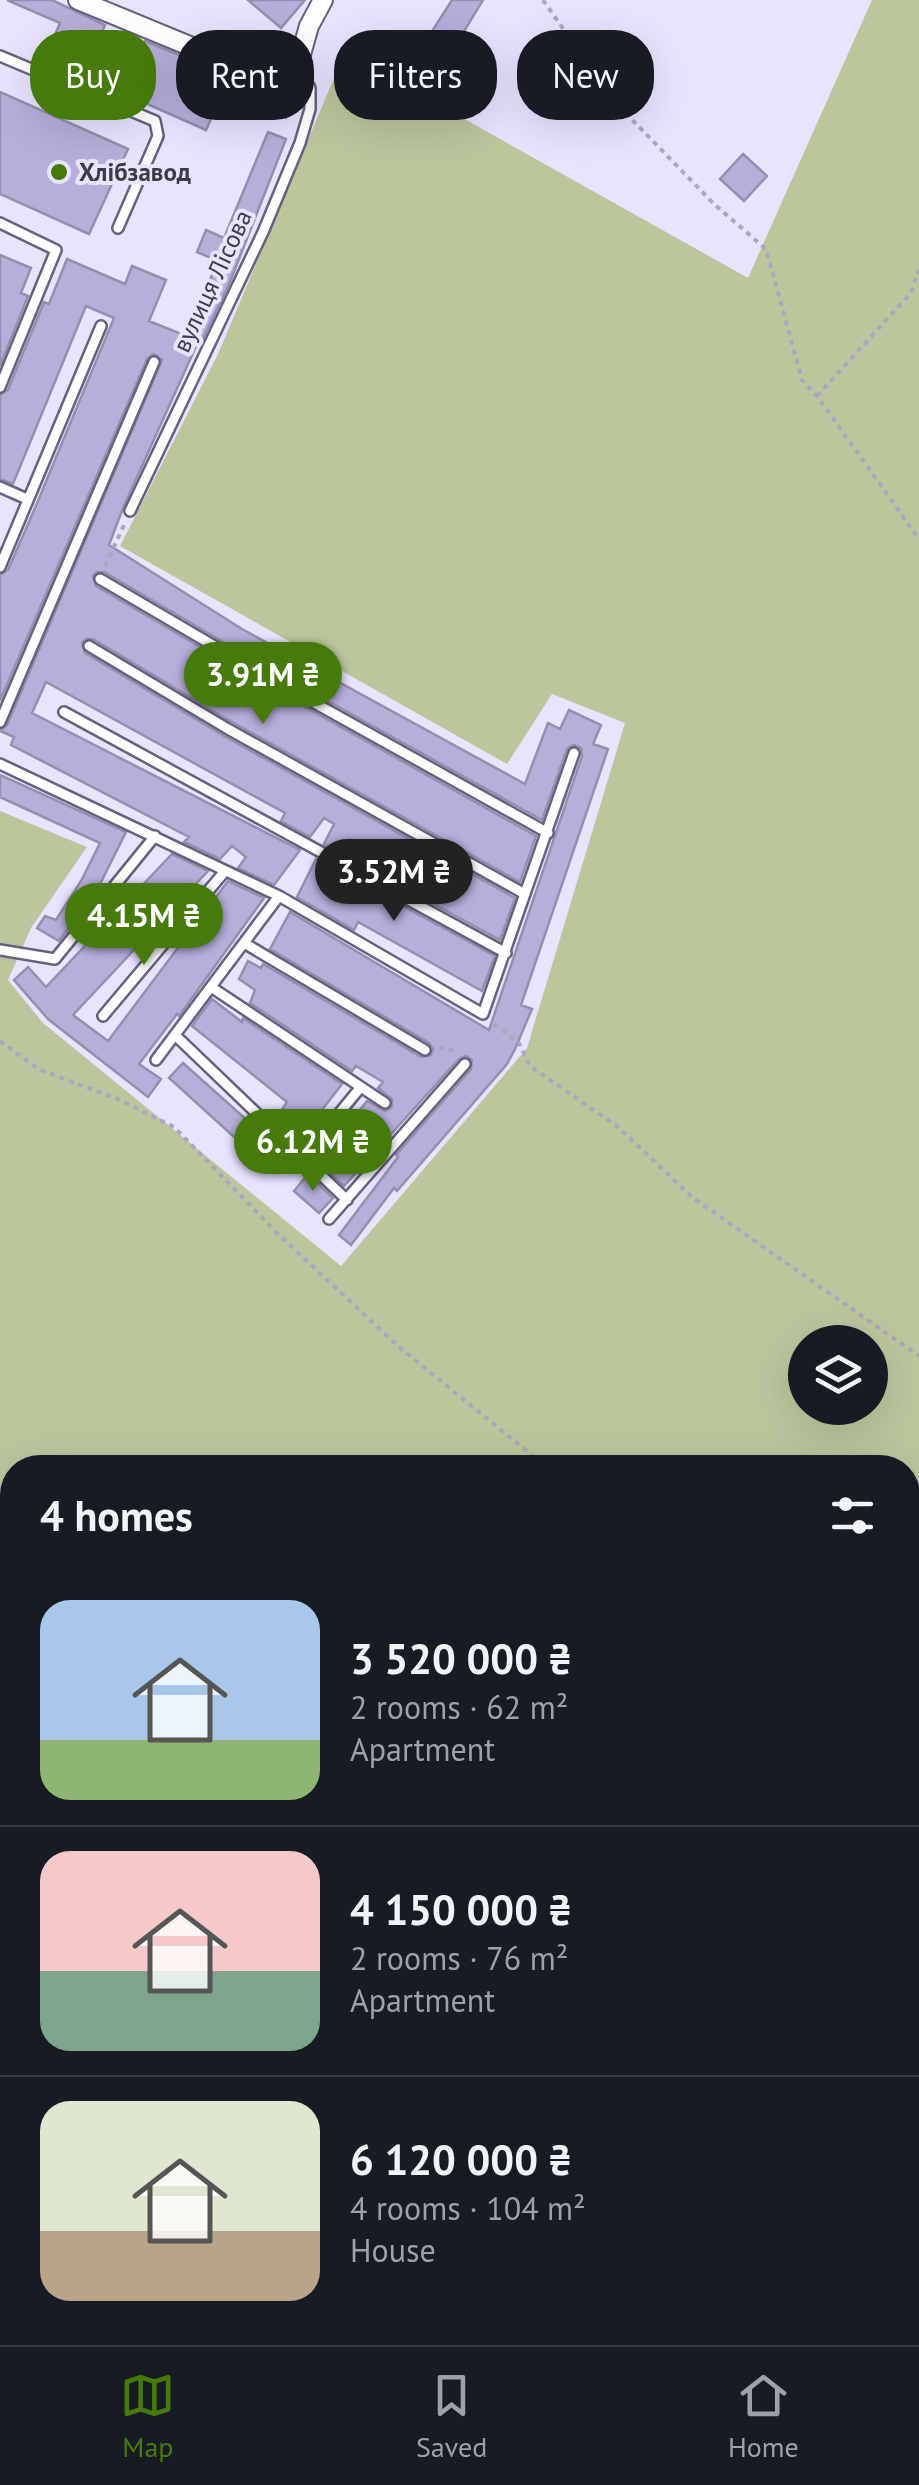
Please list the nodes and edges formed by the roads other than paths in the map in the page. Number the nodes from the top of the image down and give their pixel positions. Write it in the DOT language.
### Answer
graph roads {
  1 [pos="78,0"];
  2 [pos="324,0"];
  3 [pos="308,30"];
  4 [pos="176,40"];
  5 [pos="0,56"];
  6 [pos="307,120"];
  7 [pos="0,223"];
  8 [pos="118,228"];
  9 [pos="101,326"];
  10 [pos="154,362"];
  11 [pos="0,387"];
  12 [pos="0,487"];
  13 [pos="27,499"];
  14 [pos="130,511"];
  15 [pos="0,567"];
  16 [pos="100,579"];
  17 [pos="88,646"];
  18 [pos="64,712"];
  19 [pos="0,722"];
  20 [pos="574,753"];
  21 [pos="0,764"];
  22 [pos="548,832"];
  23 [pos="155,836"];
  24 [pos="226,871"];
  25 [pos="525,894"];
  26 [pos="279,896"];
  27 [pos="244,943"];
  28 [pos="0,950"];
  29 [pos="506,953"];
  30 [pos="211,987"];
  31 [pos="104,1016"];
  32 [pos="175,1034"];
  33 [pos="426,1050"];
  34 [pos="156,1060"];
  35 [pos="465,1064"];
  36 [pos="360,1088"];
  37 [pos="385,1103"];
  38 [pos="304,1156"];
  39 [pos="347,1200"];
  40 [pos="329,1219"];
  1 -- 4 [label="street"];
  2 -- 3 [label="street"];
  5 -- 8 [label="lane"];
  6 -- 14 [label="lane, вулиця Лісова"];
  7 -- 11 [label="lane"];
  9 -- 13 [label="lane"];
  10 -- 19 [label="lane"];
  12 -- 13 [label="lane"];
  13 -- 15 [label="lane"];
  16 -- 22 [label="lane"];
  17 -- 25 [label="lane"];
  18 -- 29 [label="lane"];
  20 -- 22 [label="lane"];
  21 -- 23 [label="lane"];
  22 -- 25 [label="lane"];
  23 -- 24 [label="lane"];
  23 -- 28 [label="lane"];
  24 -- 26 [label="lane"];
  24 -- 31 [label="lane"];
  25 -- 29 [label="lane"];
  26 -- 27 [label="lane"];
  26 -- 29 [label="lane"];
  27 -- 30 [label="lane"];
  27 -- 33 [label="lane"];
  30 -- 32 [label="lane"];
  30 -- 36 [label="lane"];
  32 -- 34 [label="lane"];
  32 -- 38 [label="lane"];
  35 -- 39 [label="lane"];
  36 -- 37 [label="lane"];
  36 -- 38 [label="lane"];
  38 -- 39 [label="lane"];
  39 -- 40 [label="lane"];
}
